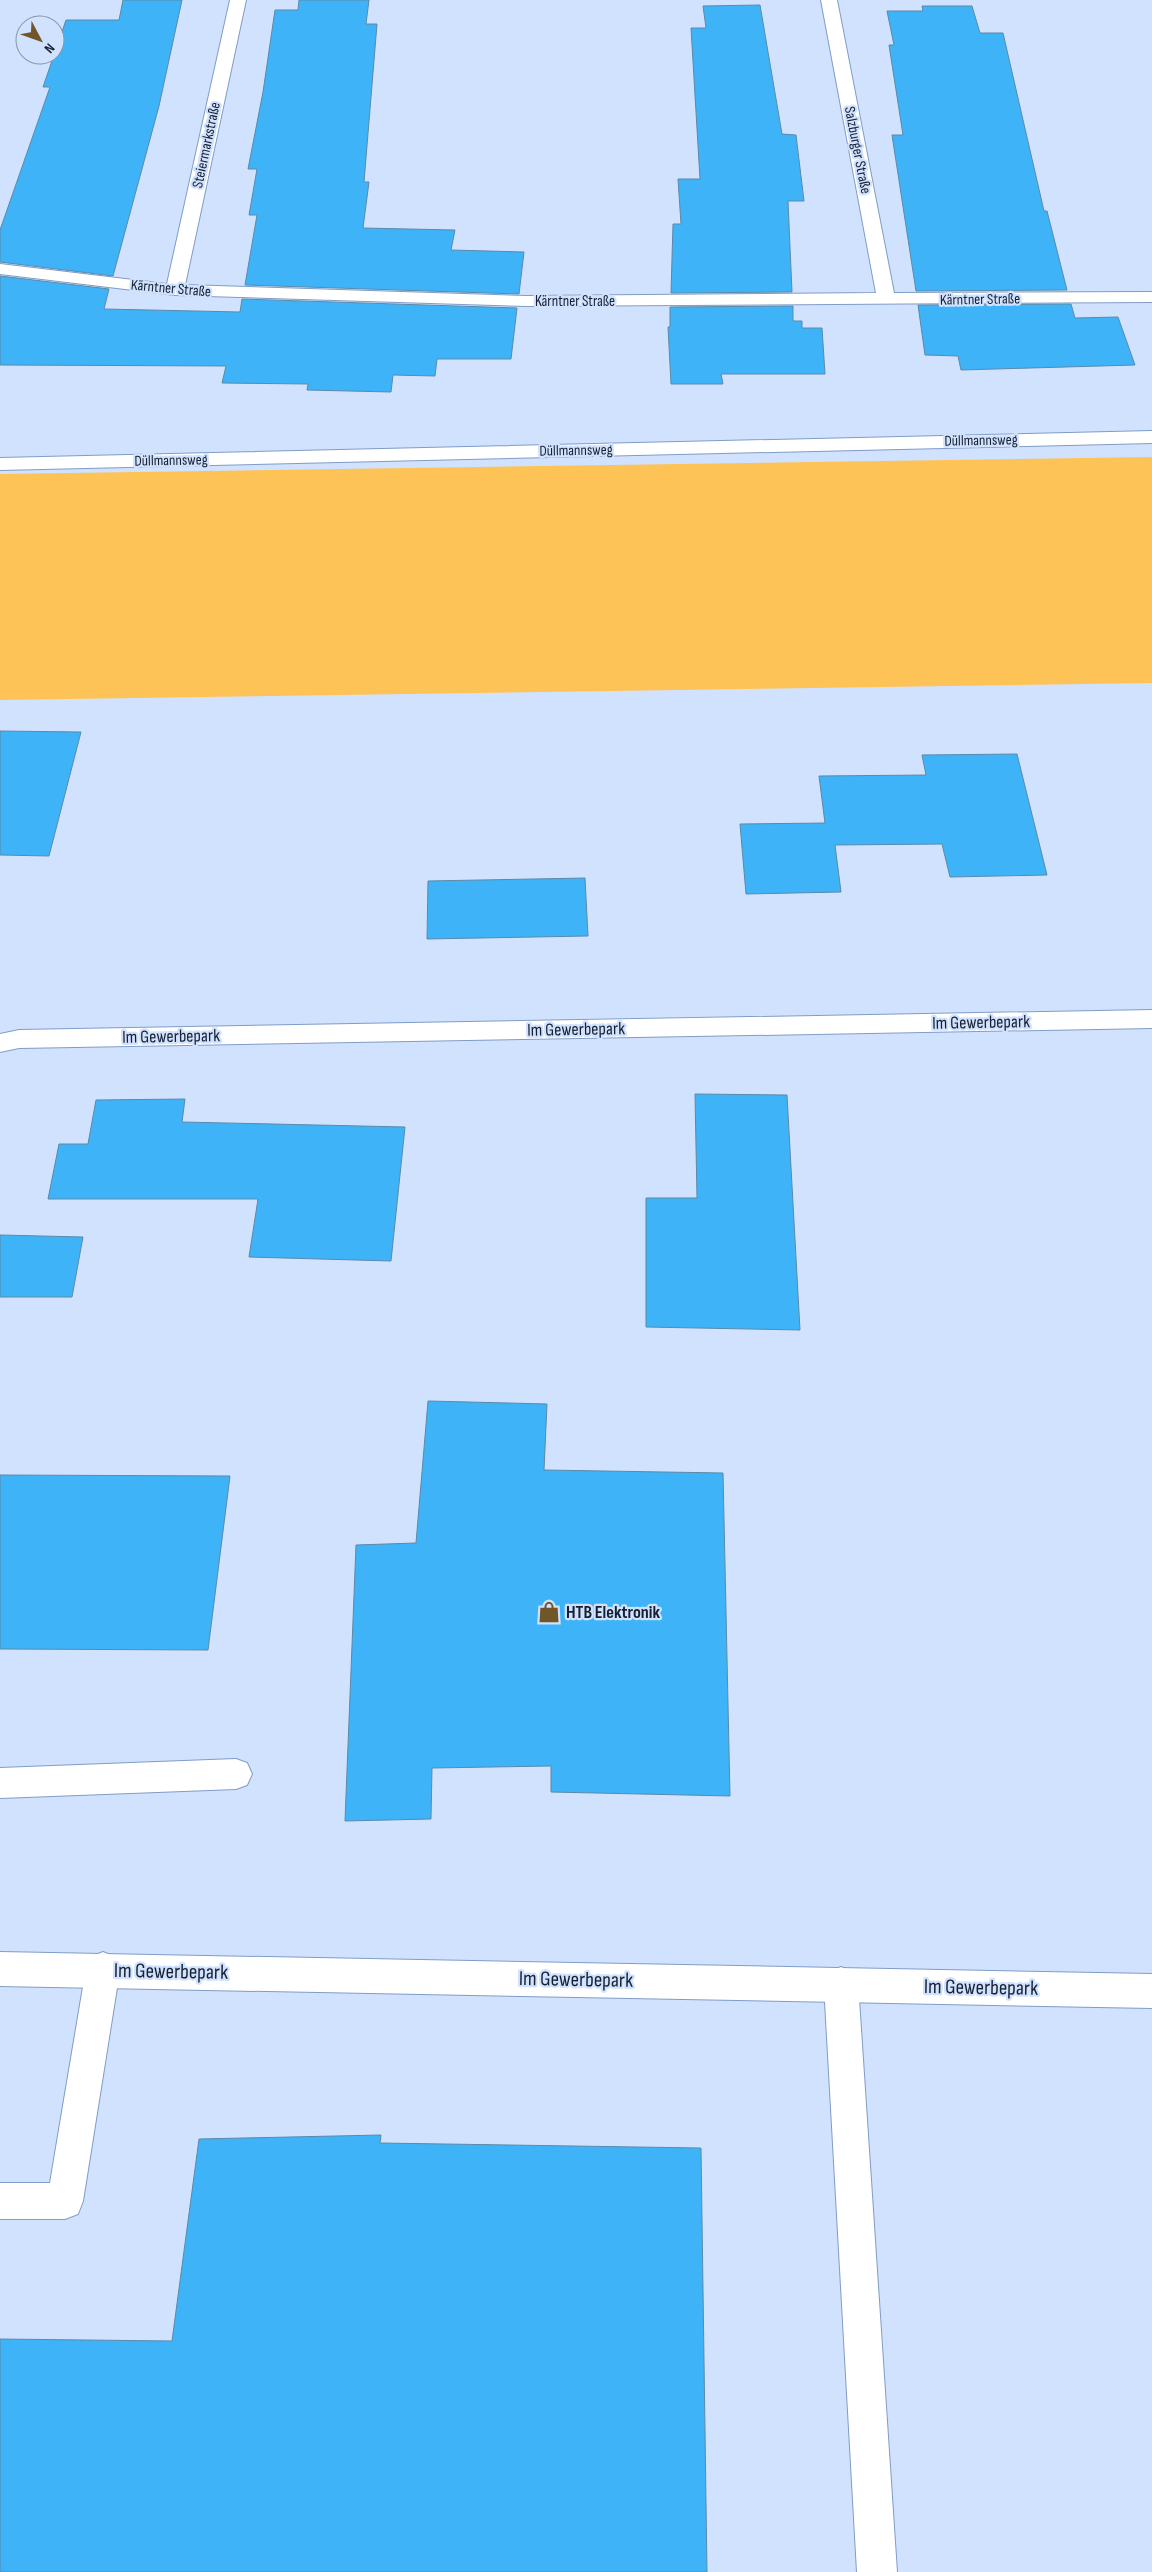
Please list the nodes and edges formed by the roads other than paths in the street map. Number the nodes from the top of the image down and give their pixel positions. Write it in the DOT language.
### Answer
graph roads {
  1 [pos="238,0"];
  2 [pos="829,0"];
  3 [pos="0,269"];
  4 [pos="175,290"];
  5 [pos="1152,297"];
  6 [pos="886,300"];
  7 [pos="1152,438"];
  8 [pos="0,464"];
  9 [pos="1152,1019"];
  10 [pos="0,1043"];
  11 [pos="236,1774"];
  12 [pos="0,1783"];
  13 [pos="0,1969"];
  14 [pos="102,1969"];
  15 [pos="841,1984"];
  16 [pos="1152,1991"];
  17 [pos="0,2201"];
  18 [pos="877,2572"];
  1 -- 4 [label="street, Steiermarkstraße"];
  2 -- 6 [label="street, Salzburger Straße"];
  3 -- 4 [label="street, Kärntner Straße"];
  4 -- 6 [label="street, Kärntner Straße"];
  5 -- 6 [label="street, Kärntner Straße"];
  7 -- 8 [label="street, Düllmannsweg"];
  9 -- 10 [label="street, Im Gewerbepark"];
  11 -- 12 [label="street"];
  13 -- 14 [label="street, Im Gewerbepark"];
  14 -- 15 [label="street, Im Gewerbepark"];
  14 -- 17 [label="street"];
  15 -- 16 [label="street, Im Gewerbepark"];
  15 -- 18 [label="street"];
}
